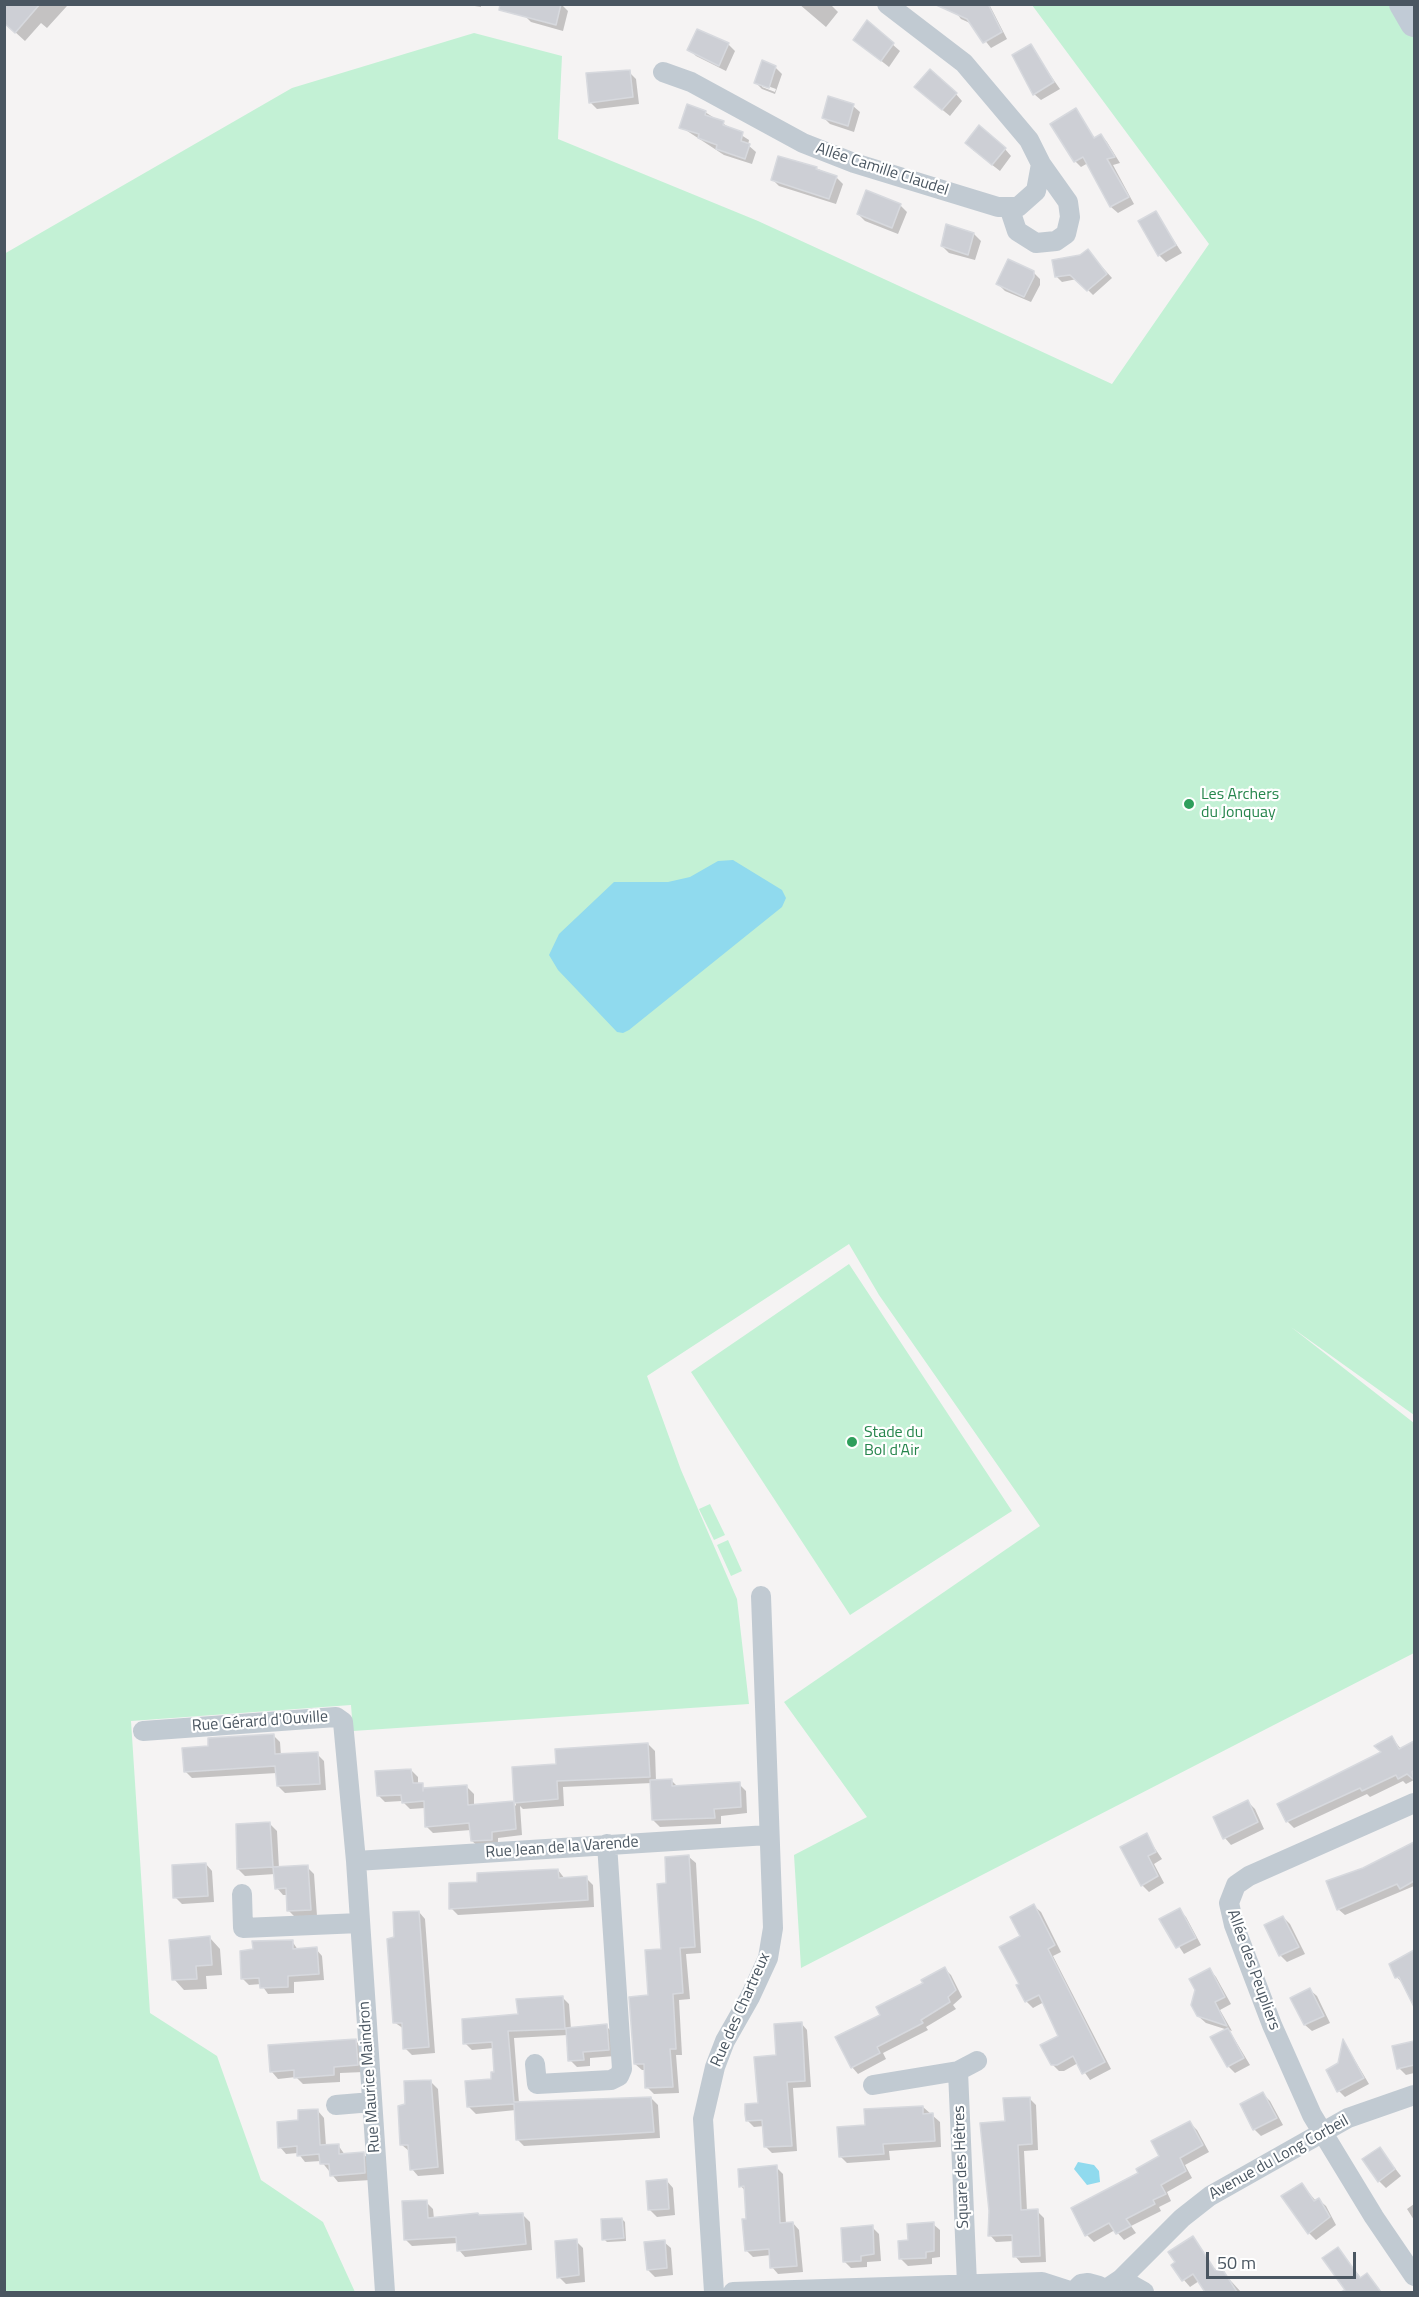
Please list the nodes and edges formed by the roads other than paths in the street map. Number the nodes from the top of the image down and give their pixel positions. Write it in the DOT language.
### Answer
graph roads {
  1 [pos="887,4"];
  2 [pos="1403,4"];
  3 [pos="1414,23"];
  4 [pos="663,72"];
  5 [pos="1041,164"];
  6 [pos="1009,207"];
  7 [pos="761,1596"];
  8 [pos="143,1731"];
  9 [pos="1414,1803"];
  10 [pos="768,1835"];
  11 [pos="607,1844"];
  12 [pos="356,1861"];
  13 [pos="242,1894"];
  14 [pos="360,1923"];
  15 [pos="977,2061"];
  16 [pos="535,2064"];
  17 [pos="958,2071"];
  18 [pos="873,2085"];
  19 [pos="1414,2095"];
  20 [pos="372,2102"];
  21 [pos="336,2105"];
  22 [pos="1323,2135"];
  23 [pos="1414,2276"];
  24 [pos="1121,2279"];
  25 [pos="966,2284"];
  26 [pos="385,2292"];
  27 [pos="714,2292"];
  28 [pos="733,2292"];
  29 [pos="1073,2292"];
  30 [pos="1103,2292"];
  31 [pos="1144,2292"];
  1 -- 5 [label="street"];
  2 -- 3 [label="street"];
  4 -- 6 [label="street, Allée Camille Claudel"];
  5 -- 6 [label="street"];
  5 -- 6 [label="street"];
  7 -- 10 [label="street, Rue des Chartreux"];
  8 -- 12 [label="street, Rue Gérard d'Ouville"];
  9 -- 22 [label="street, Allée des Peupliers"];
  10 -- 11 [label="street, Rue Jean de la Varende"];
  10 -- 27 [label="street, Rue des Chartreux"];
  11 -- 12 [label="street, Rue Jean de la Varende"];
  11 -- 16 [label="street"];
  12 -- 14 [label="street, Rue Maurice Maindron"];
  13 -- 14 [label="street"];
  14 -- 20 [label="street, Rue Maurice Maindron"];
  15 -- 17 [label="street"];
  17 -- 18 [label="street"];
  17 -- 25 [label="street, Square des Hêtres"];
  19 -- 22 [label="street, Avenue du Long Corbeil"];
  20 -- 21 [label="street"];
  20 -- 26 [label="street, Rue Maurice Maindron"];
  22 -- 23 [label="street, Allée des Peupliers"];
  22 -- 24 [label="street, Avenue du Long Corbeil"];
  24 -- 30 [label="street, Avenue du Long Corbeil"];
  24 -- 31 [label="street"];
  25 -- 28 [label="street"];
  25 -- 29 [label="street"];
  29 -- 30 [label="street"];
}
